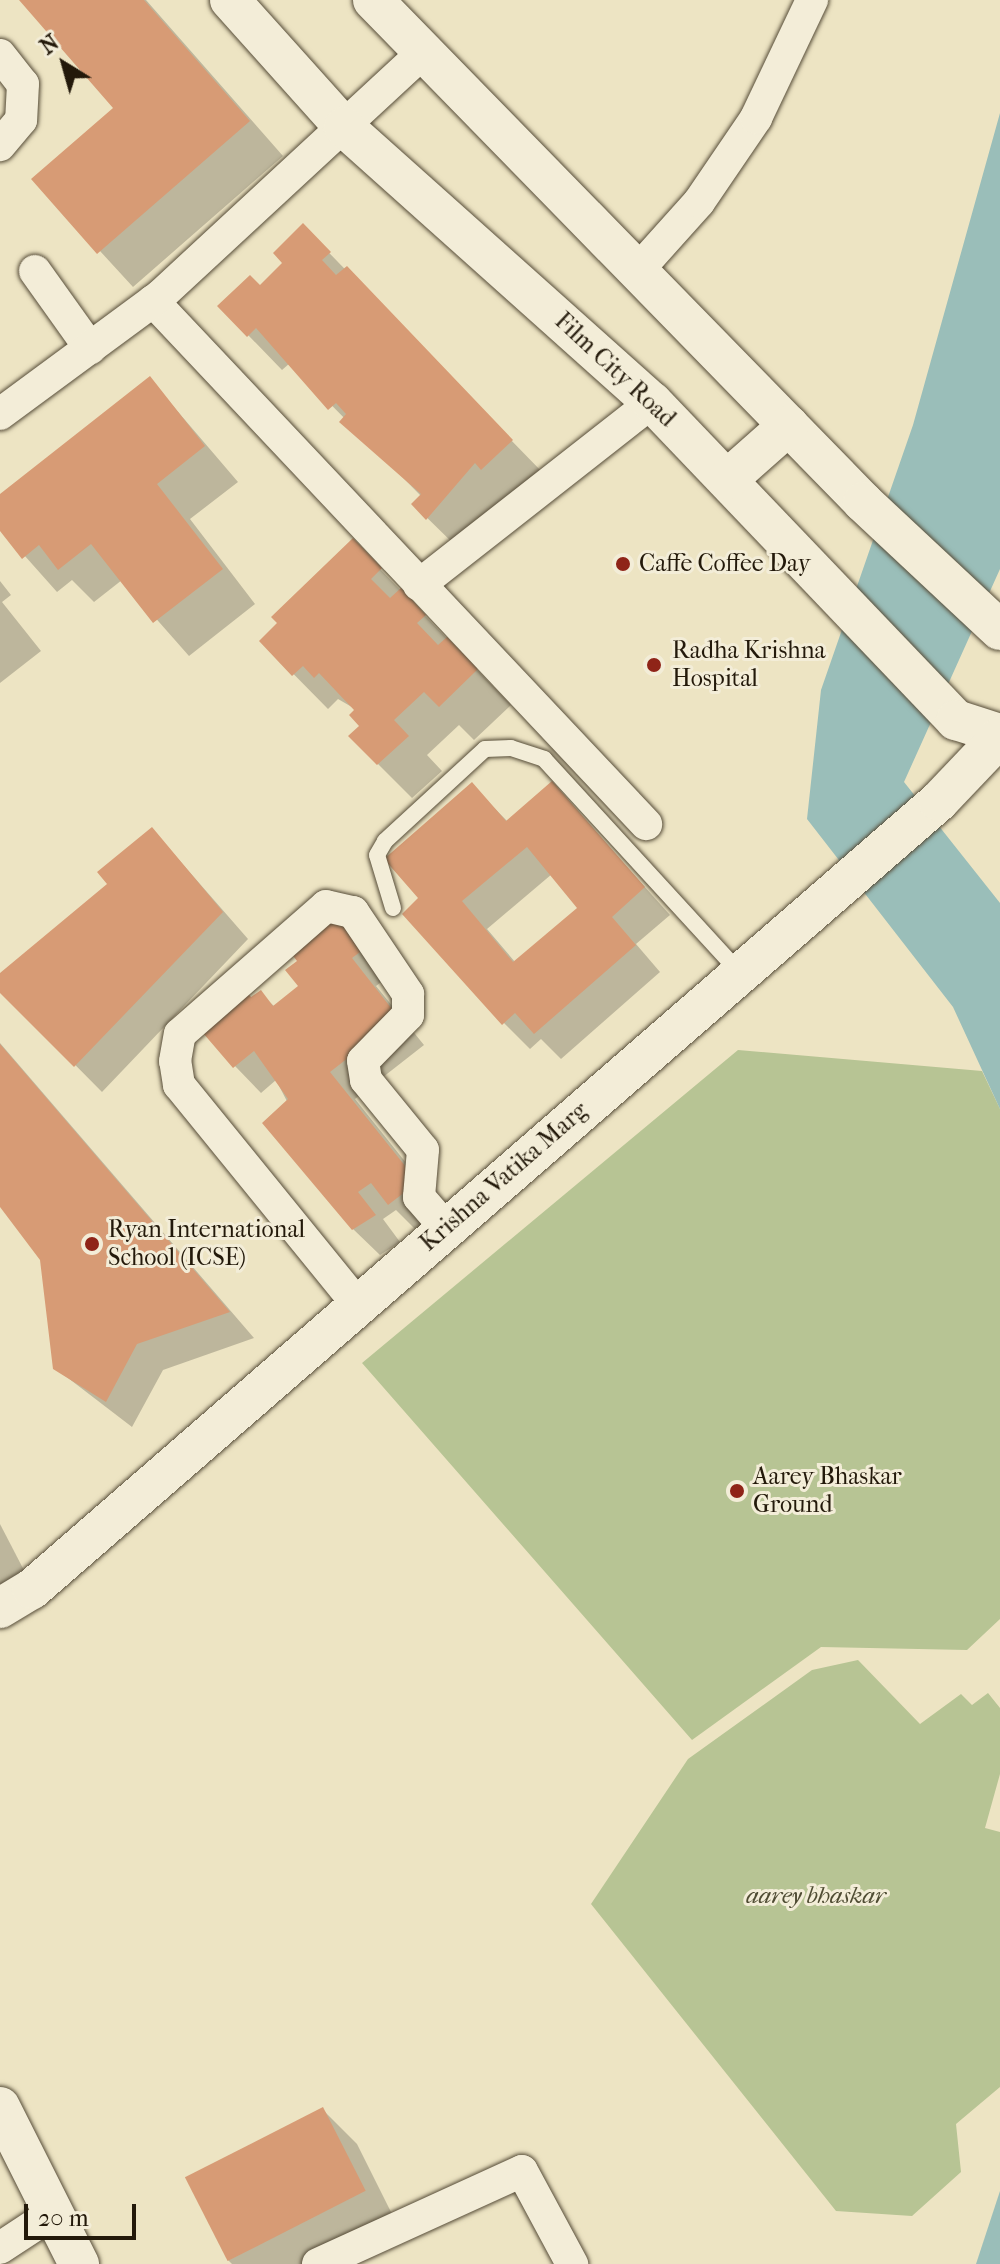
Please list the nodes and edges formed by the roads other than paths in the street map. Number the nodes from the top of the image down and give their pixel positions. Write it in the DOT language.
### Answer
graph roads {
  1 [pos="230,0"];
  2 [pos="373,0"];
  3 [pos="812,0"];
  4 [pos="422,53"];
  5 [pos="0,55"];
  6 [pos="344,127"];
  7 [pos="0,145"];
  8 [pos="41,266"];
  9 [pos="638,270"];
  10 [pos="153,301"];
  11 [pos="97,343"];
  12 [pos="4,402"];
  13 [pos="652,402"];
  14 [pos="789,425"];
  15 [pos="728,479"];
  16 [pos="419,585"];
  17 [pos="1000,630"];
  18 [pos="1000,735"];
  19 [pos="646,824"];
  20 [pos="393,908"];
  21 [pos="739,972"];
  22 [pos="446,1228"];
  23 [pos="358,1305"];
  24 [pos="0,1608"];
  25 [pos="0,2107"];
  26 [pos="53,2213"];
  27 [pos="0,2248"];
  28 [pos="79,2264"];
  29 [pos="318,2264"];
  30 [pos="572,2264"];
  1 -- 6 [label="street, Film City Road"];
  2 -- 4 [label="street"];
  3 -- 9 [label="street"];
  4 -- 6 [label="street"];
  4 -- 9 [label="street"];
  5 -- 7 [label="street"];
  6 -- 10 [label="street"];
  6 -- 13 [label="street, Film City Road"];
  8 -- 11 [label="street"];
  9 -- 14 [label="street"];
  10 -- 11 [label="street"];
  10 -- 16 [label="street"];
  11 -- 12 [label="street"];
  13 -- 15 [label="street, Film City Road"];
  13 -- 16 [label="street"];
  14 -- 15 [label="street"];
  14 -- 17 [label="street"];
  15 -- 18 [label="street, Film City Road"];
  16 -- 19 [label="street"];
  18 -- 21 [label="street, Krishna Vatika Marg"];
  20 -- 21 [label="lane"];
  21 -- 22 [label="street, Krishna Vatika Marg"];
  22 -- 23 [label="street, Krishna Vatika Marg"];
  22 -- 23 [label="street"];
  23 -- 24 [label="street, Krishna Vatika Marg"];
  25 -- 26 [label="street"];
  26 -- 27 [label="street"];
  26 -- 28 [label="street"];
  29 -- 30 [label="street"];
}
